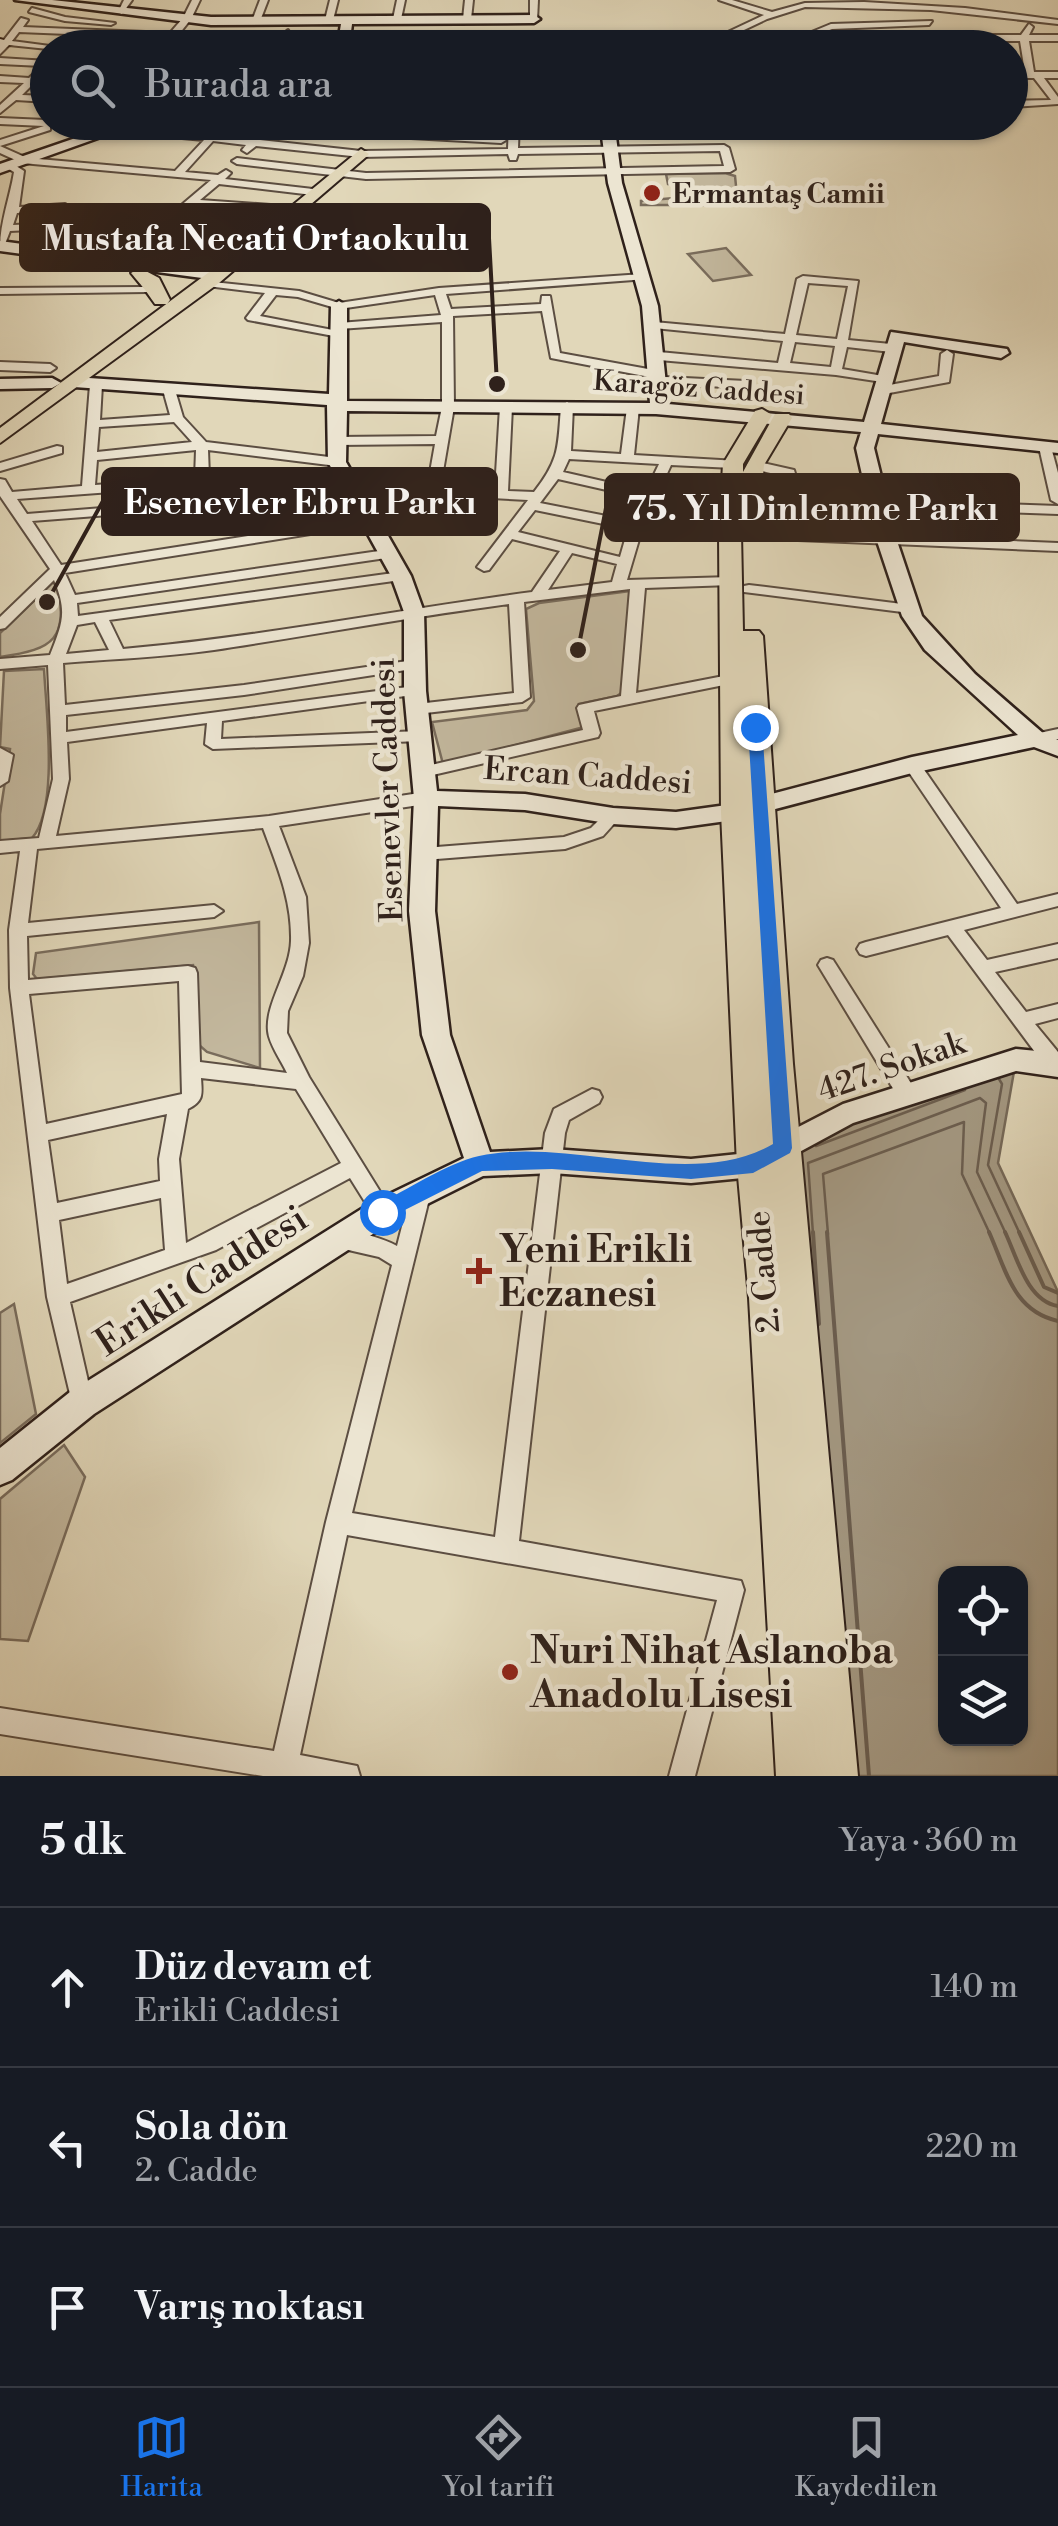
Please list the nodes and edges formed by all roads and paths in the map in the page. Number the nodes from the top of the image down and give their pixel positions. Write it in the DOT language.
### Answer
graph roads {
  1 [pos="21,0"];
  2 [pos="196,0"];
  3 [pos="264,0"];
  4 [pos="334,0"];
  5 [pos="401,0"];
  6 [pos="469,0"];
  7 [pos="534,0"];
  8 [pos="722,0"];
  9 [pos="60,2"];
  10 [pos="825,3"];
  11 [pos="35,6"];
  12 [pos="125,6"];
  13 [pos="924,7"];
  14 [pos="775,15"];
  15 [pos="188,18"];
  16 [pos="1033,18"];
  17 [pos="397,19"];
  18 [pos="467,19"];
  19 [pos="534,19"];
  20 [pos="328,20"];
  21 [pos="347,20"];
  22 [pos="1058,22"];
  23 [pos="111,23"];
  24 [pos="929,23"];
  25 [pos="1,25"];
  26 [pos="253,26"];
  27 [pos="19,27"];
  28 [pos="831,27"];
  29 [pos="46,30"];
  30 [pos="178,30"];
  31 [pos="249,30"];
  32 [pos="346,30"];
  33 [pos="740,30"];
  34 [pos="824,30"];
  35 [pos="931,30"];
  36 [pos="1027,30"];
  37 [pos="1028,37"];
  38 [pos="1054,38"];
  39 [pos="2,45"];
  40 [pos="30,46"];
  41 [pos="1028,52"];
  42 [pos="1052,52"];
  43 [pos="0,62"];
  44 [pos="30,63"];
  45 [pos="1028,75"];
  46 [pos="1034,75"];
  47 [pos="1058,75"];
  48 [pos="0,79"];
  49 [pos="30,81"];
  50 [pos="1058,98"];
  51 [pos="30,103"];
  52 [pos="5,104"];
  53 [pos="1028,104"];
  54 [pos="0,122"];
  55 [pos="30,122"];
  56 [pos="30,135"];
  57 [pos="91,140"];
  58 [pos="209,140"];
  59 [pos="221,140"];
  60 [pos="256,140"];
  61 [pos="300,140"];
  62 [pos="351,140"];
  63 [pos="417,140"];
  64 [pos="468,140"];
  65 [pos="479,140"];
  66 [pos="512,140"];
  67 [pos="542,140"];
  68 [pos="562,140"];
  69 [pos="608,140"];
  70 [pos="253,143"];
  71 [pos="0,146"];
  72 [pos="512,146"];
  73 [pos="293,147"];
  74 [pos="656,149"];
  75 [pos="466,151"];
  76 [pos="340,152"];
  77 [pos="416,152"];
  78 [pos="361,154"];
  79 [pos="238,161"];
  80 [pos="417,165"];
  81 [pos="14,167"];
  82 [pos="466,168"];
  83 [pos="514,169"];
  84 [pos="661,171"];
  85 [pos="613,172"];
  86 [pos="563,173"];
  87 [pos="178,174"];
  88 [pos="338,174"];
  89 [pos="217,181"];
  90 [pos="310,194"];
  91 [pos="191,202"];
  92 [pos="65,207"];
  93 [pos="276,208"];
  94 [pos="13,210"];
  95 [pos="109,215"];
  96 [pos="149,218"];
  97 [pos="169,220"];
  98 [pos="80,225"];
  99 [pos="7,228"];
  100 [pos="146,238"];
  101 [pos="66,241"];
  102 [pos="0,245"];
  103 [pos="103,245"];
  104 [pos="52,246"];
  105 [pos="144,252"];
  106 [pos="0,255"];
  107 [pos="212,268"];
  108 [pos="286,273"];
  109 [pos="151,274"];
  110 [pos="643,277"];
  111 [pos="545,282"];
  112 [pos="243,284"];
  113 [pos="0,291"];
  114 [pos="439,291"];
  115 [pos="277,292"];
  116 [pos="164,297"];
  117 [pos="547,307"];
  118 [pos="447,316"];
  119 [pos="339,322"];
  120 [pos="654,326"];
  121 [pos="790,339"];
  122 [pos="843,343"];
  123 [pos="891,348"];
  124 [pos="947,354"];
  125 [pos="1001,354"];
  126 [pos="659,356"];
  127 [pos="0,366"];
  128 [pos="783,366"];
  129 [pos="836,371"];
  130 [pos="51,375"];
  131 [pos="659,377"];
  132 [pos="74,382"];
  133 [pos="0,384"];
  134 [pos="96,385"];
  135 [pos="746,385"];
  136 [pos="884,385"];
  137 [pos="169,390"];
  138 [pos="335,403"];
  139 [pos="506,406"];
  140 [pos="567,406"];
  141 [pos="448,408"];
  142 [pos="634,408"];
  143 [pos="659,410"];
  144 [pos="772,417"];
  145 [pos="177,418"];
  146 [pos="0,424"];
  147 [pos="92,424"];
  148 [pos="868,431"];
  149 [pos="0,437"];
  150 [pos="442,440"];
  151 [pos="202,445"];
  152 [pos="1052,447"];
  153 [pos="58,450"];
  154 [pos="564,455"];
  155 [pos="90,458"];
  156 [pos="338,458"];
  157 [pos="627,458"];
  158 [pos="667,460"];
  159 [pos="743,465"];
  160 [pos="0,467"];
  161 [pos="555,474"];
  162 [pos="202,482"];
  163 [pos="4,490"];
  164 [pos="88,491"];
  165 [pos="433,491"];
  166 [pos="351,494"];
  167 [pos="501,494"];
  168 [pos="651,496"];
  169 [pos="1058,500"];
  170 [pos="243,501"];
  171 [pos="533,501"];
  172 [pos="879,504"];
  173 [pos="1058,510"];
  174 [pos="22,518"];
  175 [pos="367,521"];
  176 [pos="636,526"];
  177 [pos="508,534"];
  178 [pos="738,534"];
  179 [pos="256,538"];
  180 [pos="807,538"];
  181 [pos="887,541"];
  182 [pos="1058,547"];
  183 [pos="568,548"];
  184 [pos="386,554"];
  185 [pos="625,562"];
  186 [pos="484,567"];
  187 [pos="58,570"];
  188 [pos="400,576"];
  189 [pos="638,584"];
  190 [pos="618,585"];
  191 [pos="740,585"];
  192 [pos="538,594"];
  193 [pos="516,597"];
  194 [pos="70,600"];
  195 [pos="910,609"];
  196 [pos="414,612"];
  197 [pos="100,617"];
  198 [pos="71,620"];
  199 [pos="0,625"];
  200 [pos="119,656"];
  201 [pos="54,662"];
  202 [pos="0,664"];
  203 [pos="414,665"];
  204 [pos="734,679"];
  205 [pos="416,700"];
  206 [pos="628,700"];
  207 [pos="57,710"];
  208 [pos="215,716"];
  209 [pos="420,736"];
  210 [pos="58,738"];
  211 [pos="1051,741"];
  212 [pos="0,753"];
  213 [pos="912,764"];
  214 [pos="424,772"];
  215 [pos="0,782"];
  216 [pos="426,798"];
  217 [pos="746,808"];
  218 [pos="613,816"];
  219 [pos="270,822"];
  220 [pos="38,844"];
  221 [pos="0,847"];
  222 [pos="424,854"];
  223 [pos="1058,900"];
  224 [pos="214,910"];
  225 [pos="1012,912"];
  226 [pos="950,926"];
  227 [pos="18,930"];
  228 [pos="866,949"];
  229 [pos="1058,951"];
  230 [pos="826,964"];
  231 [pos="982,968"];
  232 [pos="19,988"];
  233 [pos="1058,1011"];
  234 [pos="1022,1020"];
  235 [pos="1056,1063"];
  236 [pos="190,1069"];
  237 [pos="302,1082"];
  238 [pos="907,1094"];
  239 [pos="592,1097"];
  240 [pos="178,1104"];
  241 [pos="37,1134"];
  242 [pos="768,1156"];
  243 [pos="552,1161"];
  244 [pos="480,1164"];
  245 [pos="354,1166"];
  246 [pos="168,1188"];
  247 [pos="422,1191"];
  248 [pos="382,1212"];
  249 [pos="46,1214"];
  250 [pos="338,1240"];
  251 [pos="176,1255"];
  252 [pos="404,1262"];
  253 [pos="58,1297"];
  254 [pos="82,1403"];
  255 [pos="0,1469"];
  256 [pos="338,1522"];
  257 [pos="506,1550"];
  258 [pos="0,1720"];
  259 [pos="284,1771"];
  260 [pos="347,1776"];
  261 [pos="682,1776"];
  262 [pos="797,1776"];
  263 [pos="836,1776"];
  1 -- 11 [label="main road"];
  2 -- 15 [label="street"];
  3 -- 26 [label="street"];
  4 -- 20 [label="street"];
  5 -- 17 [label="street"];
  6 -- 18 [label="street"];
  7 -- 19 [label="street"];
  8 -- 14 [label="street"];
  9 -- 11 [label="main road"];
  9 -- 12 [label="main road"];
  10 -- 13 [label="street"];
  10 -- 14 [label="street"];
  10 -- 28 [label="street"];
  11 -- 23 [label="street"];
  11 -- 27 [label="street"];
  12 -- 15 [label="main road"];
  13 -- 16 [label="street"];
  13 -- 24 [label="street"];
  14 -- 33 [label="street"];
  15 -- 26 [label="main road"];
  15 -- 30 [label="street"];
  16 -- 22 [label="street"];
  16 -- 36 [label="street"];
  17 -- 18 [label="main road"];
  17 -- 21 [label="main road"];
  18 -- 19 [label="main road"];
  20 -- 21 [label="main road"];
  20 -- 26 [label="main road"];
  21 -- 32 [label="main road"];
  24 -- 28 [label="street"];
  24 -- 35 [label="street"];
  25 -- 27 [label="street"];
  26 -- 31 [label="street"];
  27 -- 29 [label="street"];
  27 -- 39 [label="street"];
  28 -- 34 [label="street"];
  37 -- 38 [label="street"];
  38 -- 42 [label="street"];
  39 -- 40 [label="street"];
  41 -- 46 [label="street"];
  43 -- 44 [label="street"];
  45 -- 46 [label="street"];
  46 -- 47 [label="street"];
  46 -- 50 [label="street"];
  48 -- 49 [label="street"];
  49 -- 52 [label="street"];
  50 -- 53 [label="street"];
  51 -- 52 [label="street"];
  54 -- 55 [label="street"];
  56 -- 71 [label="street"];
  57 -- 81 [label="main road"];
  58 -- 87 [label="street"];
  59 -- 70 [label="street"];
  60 -- 70 [label="street"];
  61 -- 73 [label="street"];
  62 -- 76 [label="street"];
  63 -- 77 [label="street"];
  64 -- 75 [label="street"];
  65 -- 72 [label="street"];
  66 -- 72 [label="street"];
  67 -- 72 [label="street"];
  68 -- 86 [label="street"];
  69 -- 74 [label="street"];
  69 -- 85 [label="main road"];
  70 -- 73 [label="street"];
  70 -- 79 [label="street"];
  71 -- 81 [label="street"];
  72 -- 75 [label="street"];
  72 -- 83 [label="street"];
  73 -- 76 [label="street"];
  74 -- 84 [label="street"];
  74 -- 84 [label="street"];
  75 -- 77 [label="street"];
  75 -- 82 [label="street"];
  76 -- 78 [label="street"];
  77 -- 78 [label="street"];
  77 -- 80 [label="street"];
  78 -- 88 [label="main road"];
  79 -- 88 [label="street"];
  79 -- 89 [label="street"];
  81 -- 87 [label="street"];
  81 -- 89 [label="street"];
  81 -- 94 [label="street"];
  84 -- 85 [label="street"];
  85 -- 86 [label="street"];
  85 -- 110 [label="main road"];
  86 -- 88 [label="street"];
  87 -- 89 [label="street"];
  88 -- 90 [label="main road"];
  89 -- 90 [label="street"];
  89 -- 91 [label="street"];
  90 -- 93 [label="main road"];
  90 -- 107 [label="main road"];
  91 -- 93 [label="street"];
  91 -- 97 [label="street"];
  92 -- 94 [label="street"];
  93 -- 97 [label="street"];
  93 -- 107 [label="main road"];
  94 -- 99 [label="street"];
  95 -- 96 [label="street"];
  95 -- 98 [label="street"];
  95 -- 103 [label="street"];
  96 -- 97 [label="street"];
  96 -- 100 [label="street"];
  97 -- 107 [label="street"];
  98 -- 99 [label="street"];
  98 -- 101 [label="street"];
  99 -- 102 [label="street"];
  100 -- 103 [label="street"];
  100 -- 105 [label="street"];
  101 -- 103 [label="street"];
  101 -- 104 [label="street"];
  102 -- 109 [label="main road"];
  106 -- 109 [label="main road"];
  107 -- 109 [label="main road"];
  107 -- 109 [label="main road"];
  107 -- 112 [label="main road"];
  107 -- 112 [label="street"];
  107 -- 116 [label="main road"];
  107 -- 132 [label="main road"];
  108 -- 115 [label="street"];
  109 -- 113 [label="street"];
  109 -- 116 [label="main road"];
  110 -- 111 [label="street"];
  110 -- 120 [label="main road"];
  111 -- 114 [label="street"];
  111 -- 117 [label="street"];
  112 -- 115 [label="street"];
  114 -- 118 [label="street"];
  114 -- 119 [label="street"];
  115 -- 119 [label="street"];
  115 -- 119 [label="street"];
  116 -- 130 [label="main road"];
  117 -- 118 [label="street"];
  117 -- 131 [label="street"];
  118 -- 119 [label="street"];
  118 -- 141 [label="street"];
  119 -- 138 [label="main road, Esenevler Caddesi"];
  120 -- 121 [label="street"];
  120 -- 126 [label="main road"];
  121 -- 122 [label="street"];
  121 -- 122 [label="street"];
  121 -- 128 [label="street"];
  122 -- 123 [label="street"];
  122 -- 129 [label="street"];
  123 -- 125 [label="main road"];
  123 -- 136 [label="main road"];
  124 -- 136 [label="street"];
  126 -- 128 [label="street"];
  126 -- 131 [label="main road"];
  127 -- 130 [label="street"];
  128 -- 129 [label="street"];
  129 -- 136 [label="street"];
  130 -- 133 [label="main road"];
  130 -- 146 [label="main road"];
  131 -- 135 [label="street"];
  131 -- 143 [label="main road"];
  132 -- 134 [label="main road, Karagöz Caddesi"];
  132 -- 149 [label="main road"];
  134 -- 137 [label="main road, Karagöz Caddesi"];
  134 -- 147 [label="street"];
  136 -- 148 [label="main road"];
  137 -- 138 [label="main road, Karagöz Caddesi"];
  137 -- 145 [label="street"];
  138 -- 141 [label="main road, Karagöz Caddesi"];
  138 -- 156 [label="main road, Esenevler Caddesi"];
  139 -- 140 [label="main road, Karagöz Caddesi"];
  139 -- 141 [label="main road, Karagöz Caddesi"];
  139 -- 167 [label="street"];
  140 -- 142 [label="main road, Karagöz Caddesi"];
  140 -- 154 [label="street"];
  141 -- 150 [label="street"];
  142 -- 143 [label="main road, Karagöz Caddesi"];
  142 -- 157 [label="street"];
  143 -- 144 [label="main road, Karagöz Caddesi"];
  144 -- 148 [label="main road, Karagöz Caddesi"];
  144 -- 159 [label="main road, 2. Cadde"];
  145 -- 147 [label="street"];
  145 -- 151 [label="street"];
  147 -- 155 [label="street"];
  148 -- 152 [label="main road, Karagöz Caddesi"];
  148 -- 172 [label="main road"];
  150 -- 156 [label="street"];
  150 -- 165 [label="street"];
  151 -- 155 [label="street"];
  151 -- 156 [label="street"];
  151 -- 162 [label="street"];
  152 -- 169 [label="street"];
  153 -- 160 [label="street"];
  154 -- 157 [label="street"];
  154 -- 161 [label="street"];
  155 -- 164 [label="street"];
  156 -- 162 [label="street"];
  156 -- 166 [label="main road, Esenevler Caddesi"];
  157 -- 158 [label="street"];
  158 -- 159 [label="street"];
  158 -- 168 [label="street"];
  159 -- 178 [label="main road, 2. Cadde"];
  159 -- 180 [label="street"];
  161 -- 168 [label="street"];
  161 -- 171 [label="street"];
  162 -- 164 [label="street"];
  163 -- 164 [label="street"];
  163 -- 174 [label="street"];
  165 -- 166 [label="street"];
  165 -- 167 [label="street"];
  166 -- 170 [label="street"];
  166 -- 175 [label="main road, Esenevler Caddesi"];
  167 -- 171 [label="street"];
  168 -- 176 [label="street"];
  170 -- 174 [label="street"];
  170 -- 179 [label="street"];
  171 -- 176 [label="street"];
  171 -- 177 [label="street"];
  172 -- 173 [label="street"];
  172 -- 181 [label="main road"];
  174 -- 187 [label="street"];
  175 -- 179 [label="street"];
  175 -- 184 [label="main road, Esenevler Caddesi"];
  176 -- 185 [label="street"];
  177 -- 183 [label="street"];
  177 -- 186 [label="street"];
  178 -- 180 [label="street"];
  178 -- 191 [label="main road, 2. Cadde"];
  179 -- 187 [label="street"];
  180 -- 181 [label="street"];
  181 -- 182 [label="street"];
  181 -- 195 [label="main road"];
  183 -- 185 [label="street"];
  183 -- 192 [label="street"];
  184 -- 188 [label="main road, Esenevler Caddesi"];
  184 -- 194 [label="street"];
  185 -- 190 [label="street"];
  187 -- 194 [label="street"];
  187 -- 199 [label="street"];
  188 -- 196 [label="main road, Esenevler Caddesi"];
  188 -- 197 [label="street"];
  189 -- 190 [label="street"];
  189 -- 191 [label="street"];
  189 -- 206 [label="street"];
  190 -- 192 [label="street"];
  191 -- 195 [label="street"];
  191 -- 204 [label="main road, 2. Cadde"];
  191 -- 217 [label="main road, 2. Cadde"];
  192 -- 193 [label="street"];
  193 -- 196 [label="street"];
  193 -- 205 [label="street"];
  194 -- 198 [label="street"];
  195 -- 211 [label="main road"];
  196 -- 200 [label="street"];
  196 -- 203 [label="main road, Esenevler Caddesi"];
  197 -- 198 [label="street"];
  197 -- 200 [label="street"];
  198 -- 201 [label="street"];
  200 -- 201 [label="street"];
  201 -- 202 [label="street"];
  201 -- 207 [label="street"];
  203 -- 205 [label="main road, Esenevler Caddesi"];
  203 -- 207 [label="street"];
  204 -- 206 [label="street"];
  204 -- 217 [label="main road, 2. Cadde"];
  205 -- 208 [label="street"];
  205 -- 209 [label="main road, Esenevler Caddesi"];
  206 -- 214 [label="street"];
  207 -- 210 [label="street"];
  208 -- 209 [label="street"];
  208 -- 210 [label="street"];
  209 -- 214 [label="main road, Esenevler Caddesi"];
  210 -- 220 [label="street"];
  211 -- 213 [label="main road, Ercan Caddesi"];
  212 -- 215 [label="street"];
  213 -- 217 [label="main road, Ercan Caddesi"];
  213 -- 225 [label="street"];
  214 -- 216 [label="main road, Esenevler Caddesi"];
  216 -- 218 [label="main road, Ercan Caddesi"];
  216 -- 219 [label="street"];
  216 -- 222 [label="main road, Esenevler Caddesi"];
  217 -- 218 [label="main road, Ercan Caddesi"];
  217 -- 242 [label="main road, 2. Cadde"];
  218 -- 222 [label="street"];
  219 -- 220 [label="street"];
  219 -- 237 [label="street"];
  220 -- 221 [label="street"];
  220 -- 227 [label="street"];
  222 -- 244 [label="main road, Esenevler Caddesi"];
  223 -- 225 [label="street"];
  224 -- 227 [label="street"];
  225 -- 226 [label="street"];
  226 -- 228 [label="street"];
  226 -- 231 [label="street"];
  227 -- 232 [label="street"];
  229 -- 231 [label="street"];
  230 -- 238 [label="street"];
  231 -- 234 [label="street"];
  232 -- 236 [label="street"];
  232 -- 241 [label="street"];
  233 -- 234 [label="street"];
  234 -- 235 [label="street"];
  235 -- 238 [label="main road, 427. Sokak"];
  236 -- 237 [label="street"];
  236 -- 240 [label="street"];
  237 -- 245 [label="street"];
  238 -- 242 [label="main road, 427. Sokak"];
  239 -- 243 [label="street"];
  240 -- 241 [label="street"];
  240 -- 246 [label="street"];
  241 -- 249 [label="street"];
  242 -- 243 [label="main road, Erikli Caddesi"];
  242 -- 262 [label="main road, 2. Cadde"];
  242 -- 263 [label="main road, 2. Cadde"];
  243 -- 244 [label="main road, Erikli Caddesi"];
  243 -- 257 [label="street"];
  244 -- 247 [label="main road, Erikli Caddesi"];
  245 -- 248 [label="street"];
  245 -- 251 [label="street"];
  246 -- 249 [label="street"];
  246 -- 251 [label="street"];
  247 -- 248 [label="main road, Erikli Caddesi"];
  247 -- 252 [label="street"];
  248 -- 250 [label="main road, Erikli Caddesi"];
  249 -- 253 [label="street"];
  250 -- 252 [label="street"];
  250 -- 254 [label="main road, Erikli Caddesi"];
  251 -- 253 [label="street"];
  252 -- 256 [label="street"];
  253 -- 254 [label="street"];
  254 -- 255 [label="main road, Erikli Caddesi"];
  256 -- 257 [label="street"];
  256 -- 259 [label="street"];
  257 -- 261 [label="street"];
  258 -- 259 [label="street"];
  259 -- 260 [label="street"];
}
